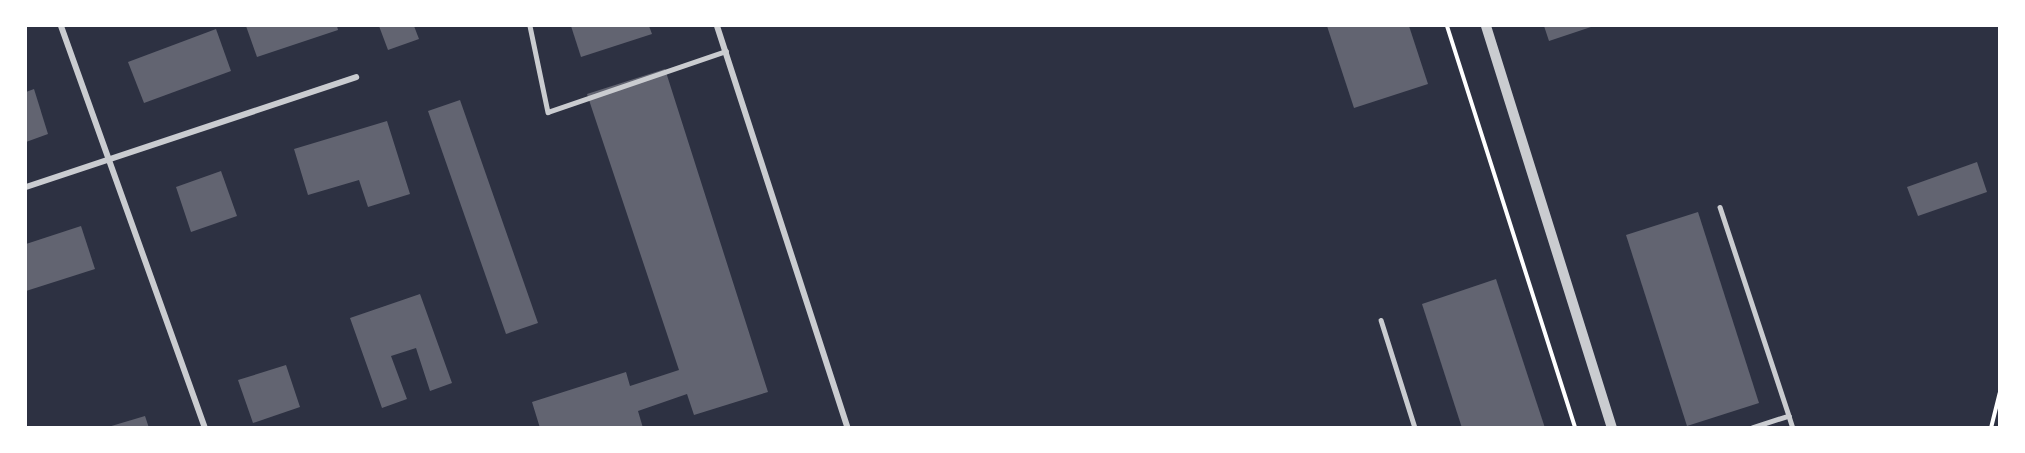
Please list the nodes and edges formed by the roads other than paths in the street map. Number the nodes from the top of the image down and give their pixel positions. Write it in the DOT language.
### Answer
graph roads {
  1 [pos="61,26"];
  2 [pos="530,26"];
  3 [pos="717,26"];
  4 [pos="1486,26"];
  5 [pos="726,51"];
  6 [pos="356,77"];
  7 [pos="110,158"];
  8 [pos="26,187"];
  9 [pos="1720,207"];
  10 [pos="1381,320"];
  11 [pos="1790,416"];
  12 [pos="205,428"];
  13 [pos="848,428"];
  14 [pos="1415,428"];
  15 [pos="1612,428"];
  16 [pos="1753,428"];
  17 [pos="1793,428"];
  1 -- 7 [label="street"];
  2 -- 5 [label="lane"];
  3 -- 5 [label="street"];
  4 -- 15 [label="street"];
  5 -- 13 [label="street"];
  6 -- 7 [label="street"];
  7 -- 8 [label="street"];
  7 -- 12 [label="street"];
  9 -- 11 [label="lane"];
  10 -- 14 [label="lane"];
  11 -- 16 [label="lane"];
  11 -- 17 [label="lane"];
}
